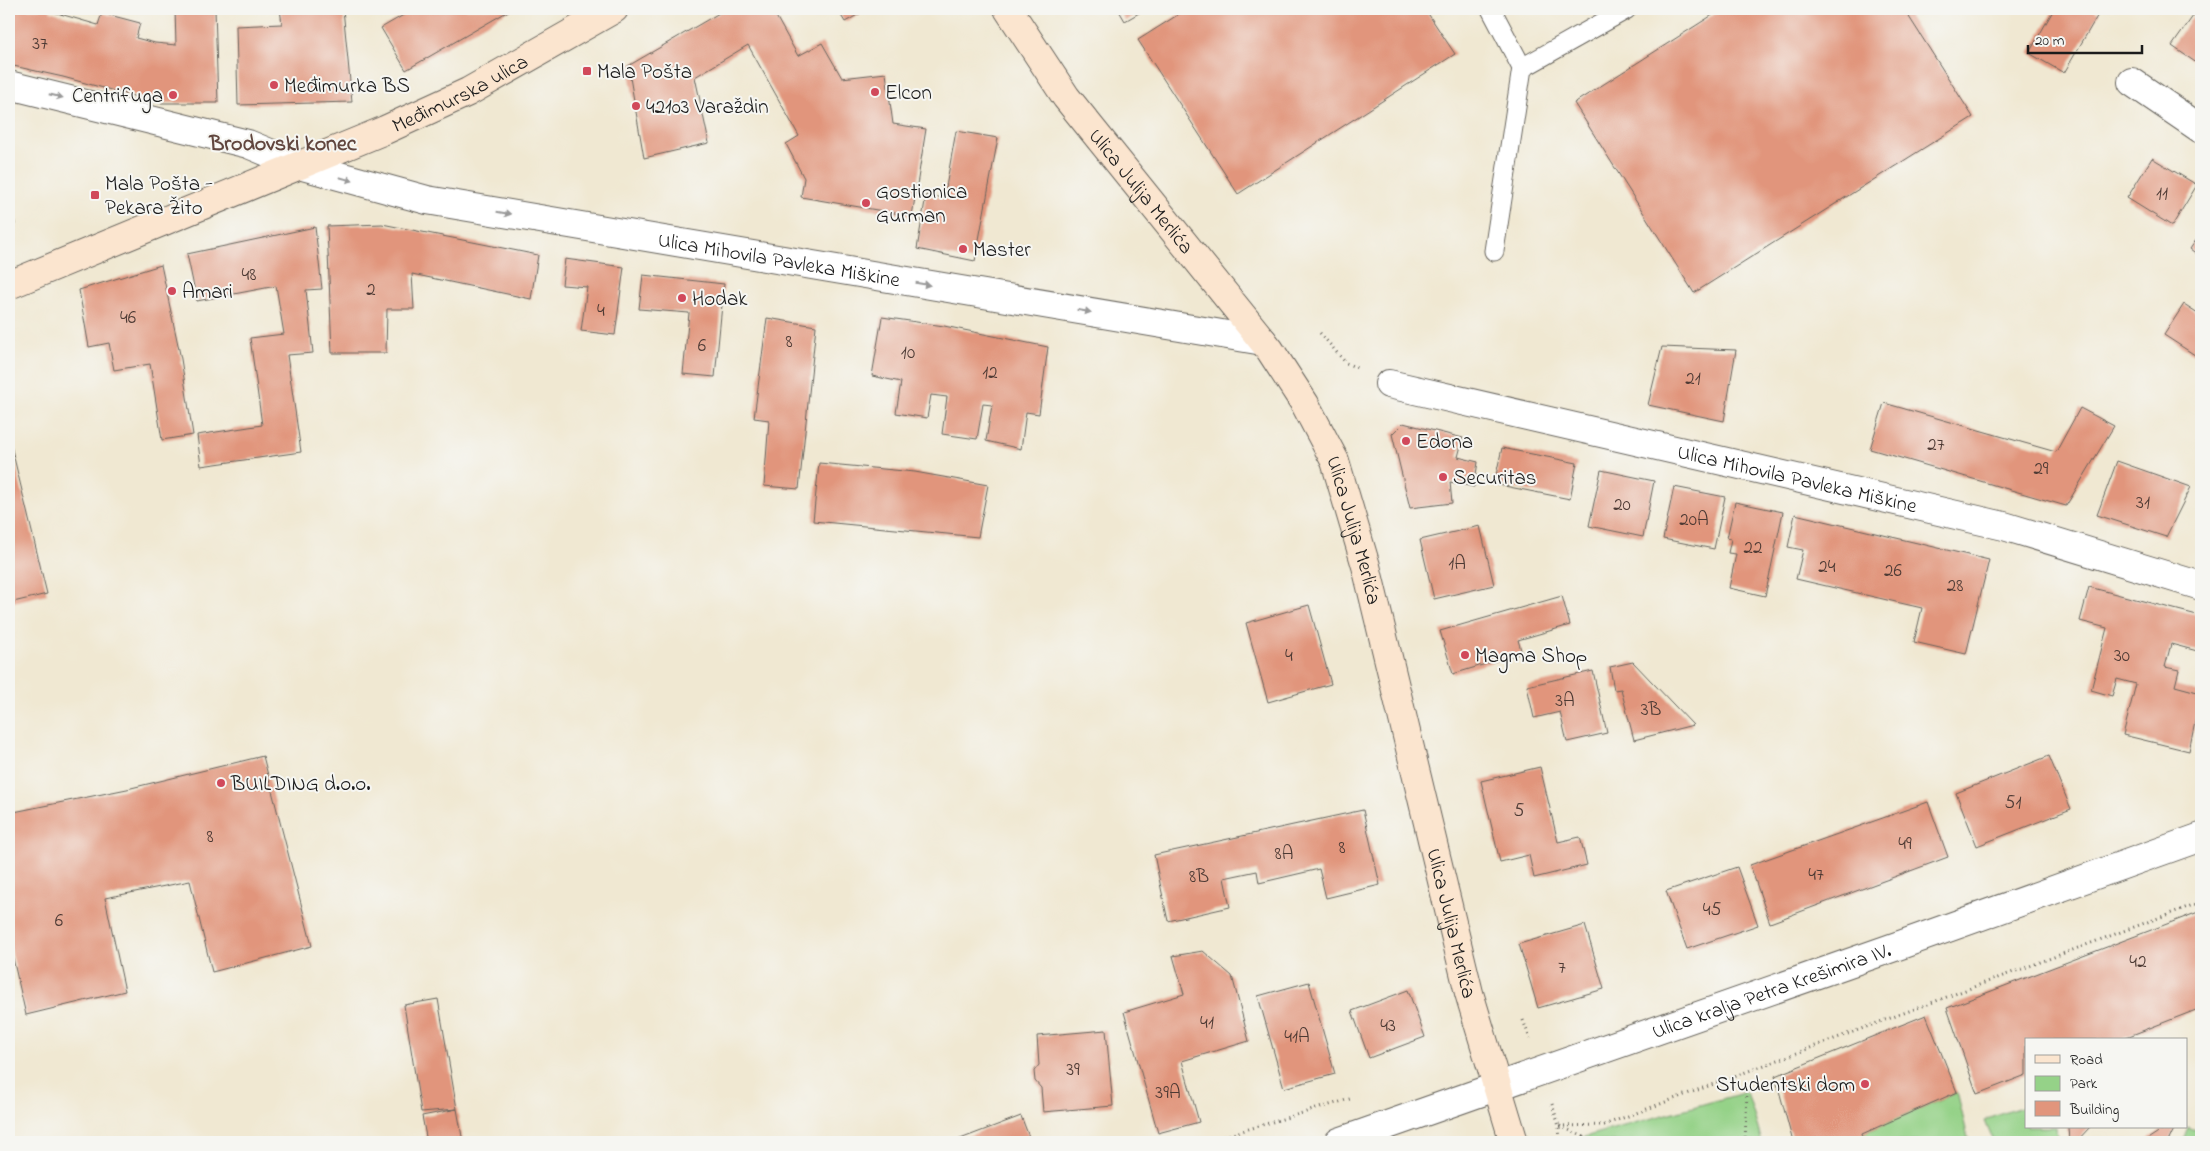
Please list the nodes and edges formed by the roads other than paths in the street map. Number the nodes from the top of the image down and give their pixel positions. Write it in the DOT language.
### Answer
graph roads {
  1 [pos="614,9"];
  2 [pos="1008,9"];
  3 [pos="1491,9"];
  4 [pos="1627,9"];
  5 [pos="1522,68"];
  6 [pos="2132,82"];
  7 [pos="9,85"];
  8 [pos="2201,129"];
  9 [pos="299,166"];
  10 [pos="1494,251"];
  11 [pos="9,285"];
  12 [pos="1263,341"];
  13 [pos="1389,384"];
  14 [pos="2201,586"];
  15 [pos="2201,836"];
  16 [pos="1496,1087"];
  17 [pos="1338,1142"];
  18 [pos="1514,1142"];
  1 -- 9 [label="main road, Međimurska ulica"];
  2 -- 12 [label="main road, Ulica Julija Merlića"];
  3 -- 5 [label="lane"];
  4 -- 5 [label="lane"];
  5 -- 10 [label="lane"];
  6 -- 8 [label="street"];
  7 -- 9 [label="street, Ulica Mihovila Pavleka Miškine, one-way"];
  9 -- 11 [label="main road, Međimurska ulica"];
  9 -- 12 [label="street, Ulica Mihovila Pavleka Miškine, one-way"];
  12 -- 16 [label="main road, Ulica Julija Merlića"];
  13 -- 14 [label="street, Ulica Mihovila Pavleka Miškine"];
  15 -- 16 [label="street, Ulica kralja Petra Krešimira IV."];
  16 -- 17 [label="street, Ulica kralja Petra Krešimira IV."];
  16 -- 18 [label="main road, Ulica Julija Merlića"];
}
